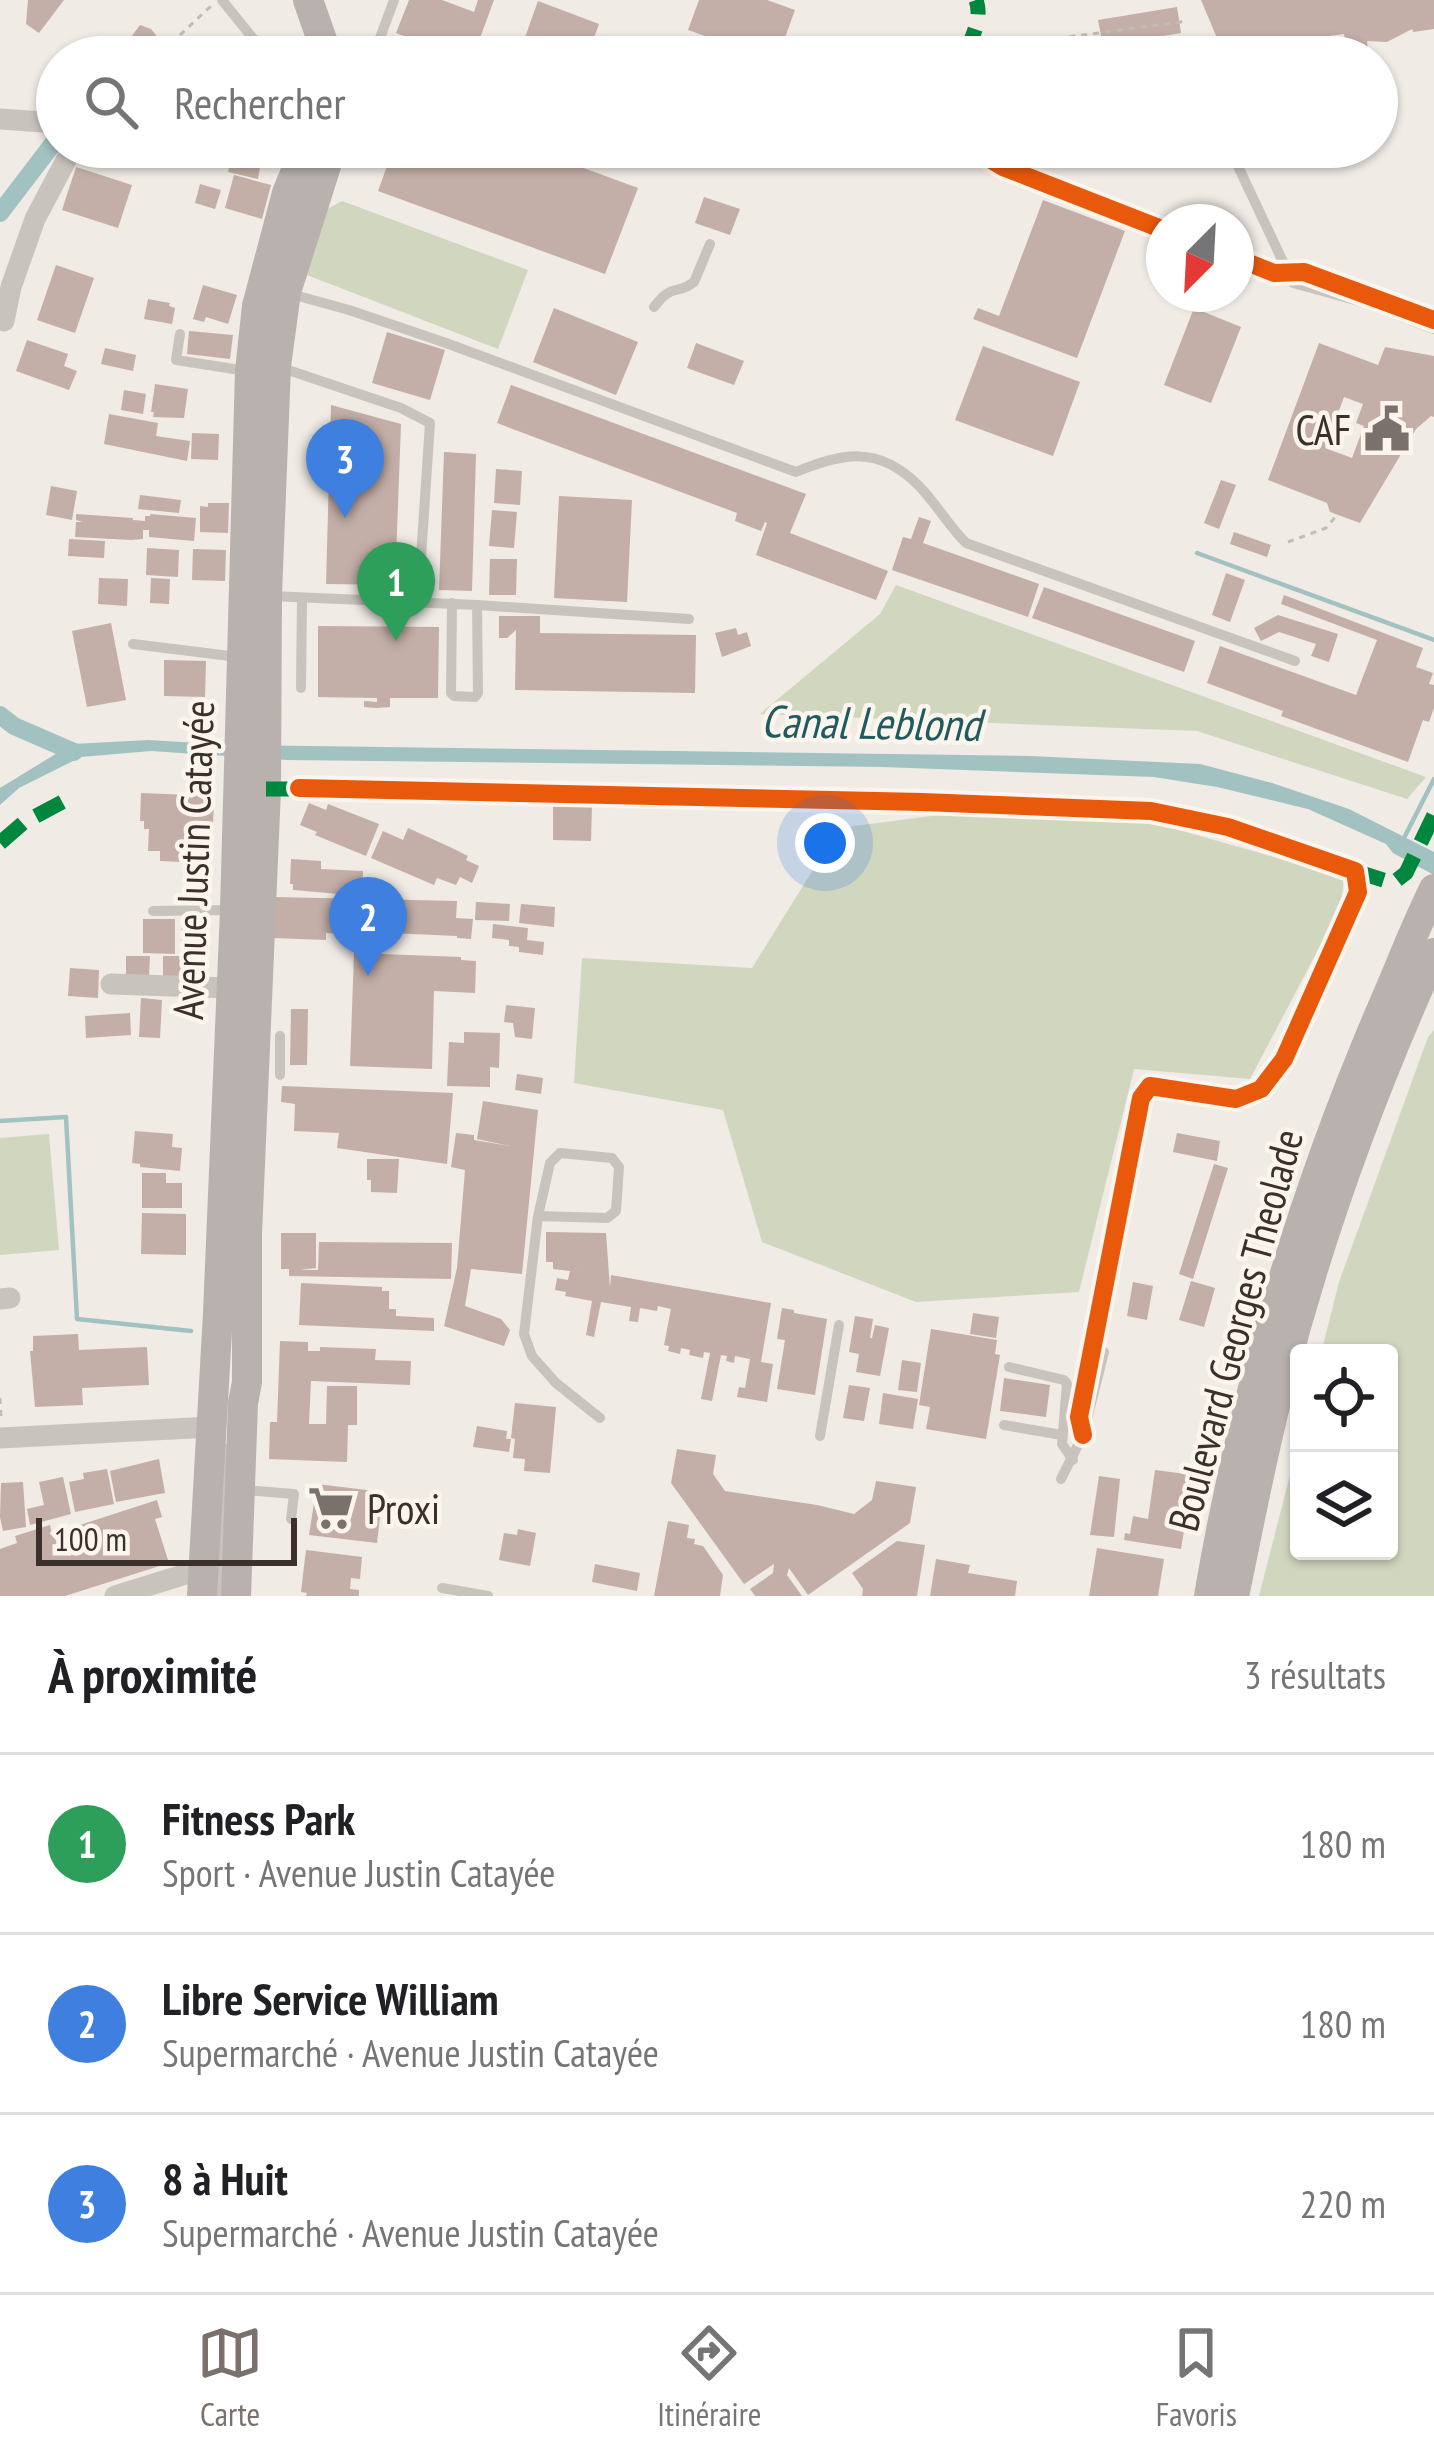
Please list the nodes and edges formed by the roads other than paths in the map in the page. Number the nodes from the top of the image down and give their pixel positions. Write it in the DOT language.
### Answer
graph roads {
  1 [pos="308,0"];
  2 [pos="394,0"];
  3 [pos="217,2"];
  4 [pos="249,36"];
  5 [pos="321,36"];
  6 [pos="381,36"];
  7 [pos="0,119"];
  8 [pos="36,122"];
  9 [pos="63,168"];
  10 [pos="299,168"];
  11 [pos="313,168"];
  12 [pos="316,168"];
  13 [pos="1239,168"];
  14 [pos="301,197"];
  15 [pos="292,227"];
  16 [pos="710,244"];
  17 [pos="286,292"];
  18 [pos="654,308"];
  19 [pos="4,321"];
  20 [pos="1434,328"];
  21 [pos="180,334"];
  22 [pos="263,369"];
  23 [pos="267,595"];
  24 [pos="302,598"];
  25 [pos="418,602"];
  26 [pos="452,603"];
  27 [pos="477,605"];
  28 [pos="689,619"];
  29 [pos="133,644"];
  30 [pos="242,657"];
  31 [pos="1295,662"];
  32 [pos="301,688"];
  33 [pos="254,730"];
  34 [pos="253,782"];
  35 [pos="1430,896"];
  36 [pos="236,910"];
  37 [pos="153,911"];
  38 [pos="1434,952"];
  39 [pos="111,984"];
  40 [pos="231,988"];
  41 [pos="280,1036"];
  42 [pos="280,1075"];
  43 [pos="538,1216"];
  44 [pos="234,1270"];
  45 [pos="839,1325"];
  46 [pos="1104,1352"];
  47 [pos="1010,1367"];
  48 [pos="600,1418"];
  49 [pos="1004,1425"];
  50 [pos="219,1427"];
  51 [pos="1062,1435"];
  52 [pos="820,1436"];
  53 [pos="0,1438"];
  54 [pos="1072,1460"];
  55 [pos="1061,1479"];
  56 [pos="239,1490"];
  57 [pos="291,1519"];
  58 [pos="219,1583"];
  59 [pos="442,1588"];
  60 [pos="115,1596"];
  61 [pos="488,1596"];
  62 [pos="1209,1596"];
  63 [pos="1234,1596"];
  1 -- 5 [label="main road"];
  2 -- 6 [label="lane"];
  3 -- 4 [label="lane"];
  7 -- 8 [label="street"];
  9 -- 19 [label="street"];
  10 -- 22 [label="main road, Avenue Justin Catayée"];
  11 -- 14 [label="lane"];
  12 -- 17 [label="main road, Avenue Justin Catayée"];
  13 -- 20 [label="lane"];
  15 -- 33 [label="lane"];
  16 -- 18 [label="lane"];
  17 -- 22 [label="main road, Avenue Justin Catayée"];
  17 -- 31 [label="lane"];
  21 -- 22 [label="lane"];
  22 -- 23 [label="main road, Avenue Justin Catayée"];
  22 -- 25 [label="lane"];
  22 -- 30 [label="main road, Avenue Justin Catayée"];
  23 -- 24 [label="lane"];
  23 -- 33 [label="main road, Avenue Justin Catayée"];
  24 -- 25 [label="lane"];
  24 -- 32 [label="lane"];
  25 -- 26 [label="lane"];
  26 -- 27 [label="lane"];
  26 -- 27 [label="lane"];
  27 -- 28 [label="lane"];
  29 -- 30 [label="lane"];
  30 -- 33 [label="main road, Avenue Justin Catayée"];
  33 -- 34 [label="main road, Avenue Justin Catayée"];
  34 -- 36 [label="main road, Avenue Justin Catayée"];
  34 -- 44 [label="lane"];
  34 -- 56 [label="main road, Avenue Justin Catayée"];
  35 -- 62 [label="main road, Boulevard Georges Theolade"];
  36 -- 37 [label="lane"];
  36 -- 40 [label="main road, Avenue Justin Catayée"];
  38 -- 63 [label="main road, Boulevard Georges Theolade"];
  39 -- 40 [label="street"];
  40 -- 50 [label="main road, Avenue Justin Catayée"];
  41 -- 42 [label="lane"];
  43 -- 43 [label="lane"];
  43 -- 48 [label="lane"];
  45 -- 52 [label="lane"];
  46 -- 54 [label="lane"];
  47 -- 51 [label="lane"];
  49 -- 51 [label="lane"];
  50 -- 53 [label="street"];
  50 -- 58 [label="main road, Avenue Justin Catayée"];
  51 -- 54 [label="lane"];
  54 -- 55 [label="lane"];
  56 -- 57 [label="lane"];
  56 -- 58 [label="main road, Avenue Justin Catayée"];
  58 -- 60 [label="street"];
  59 -- 61 [label="lane"];
}
